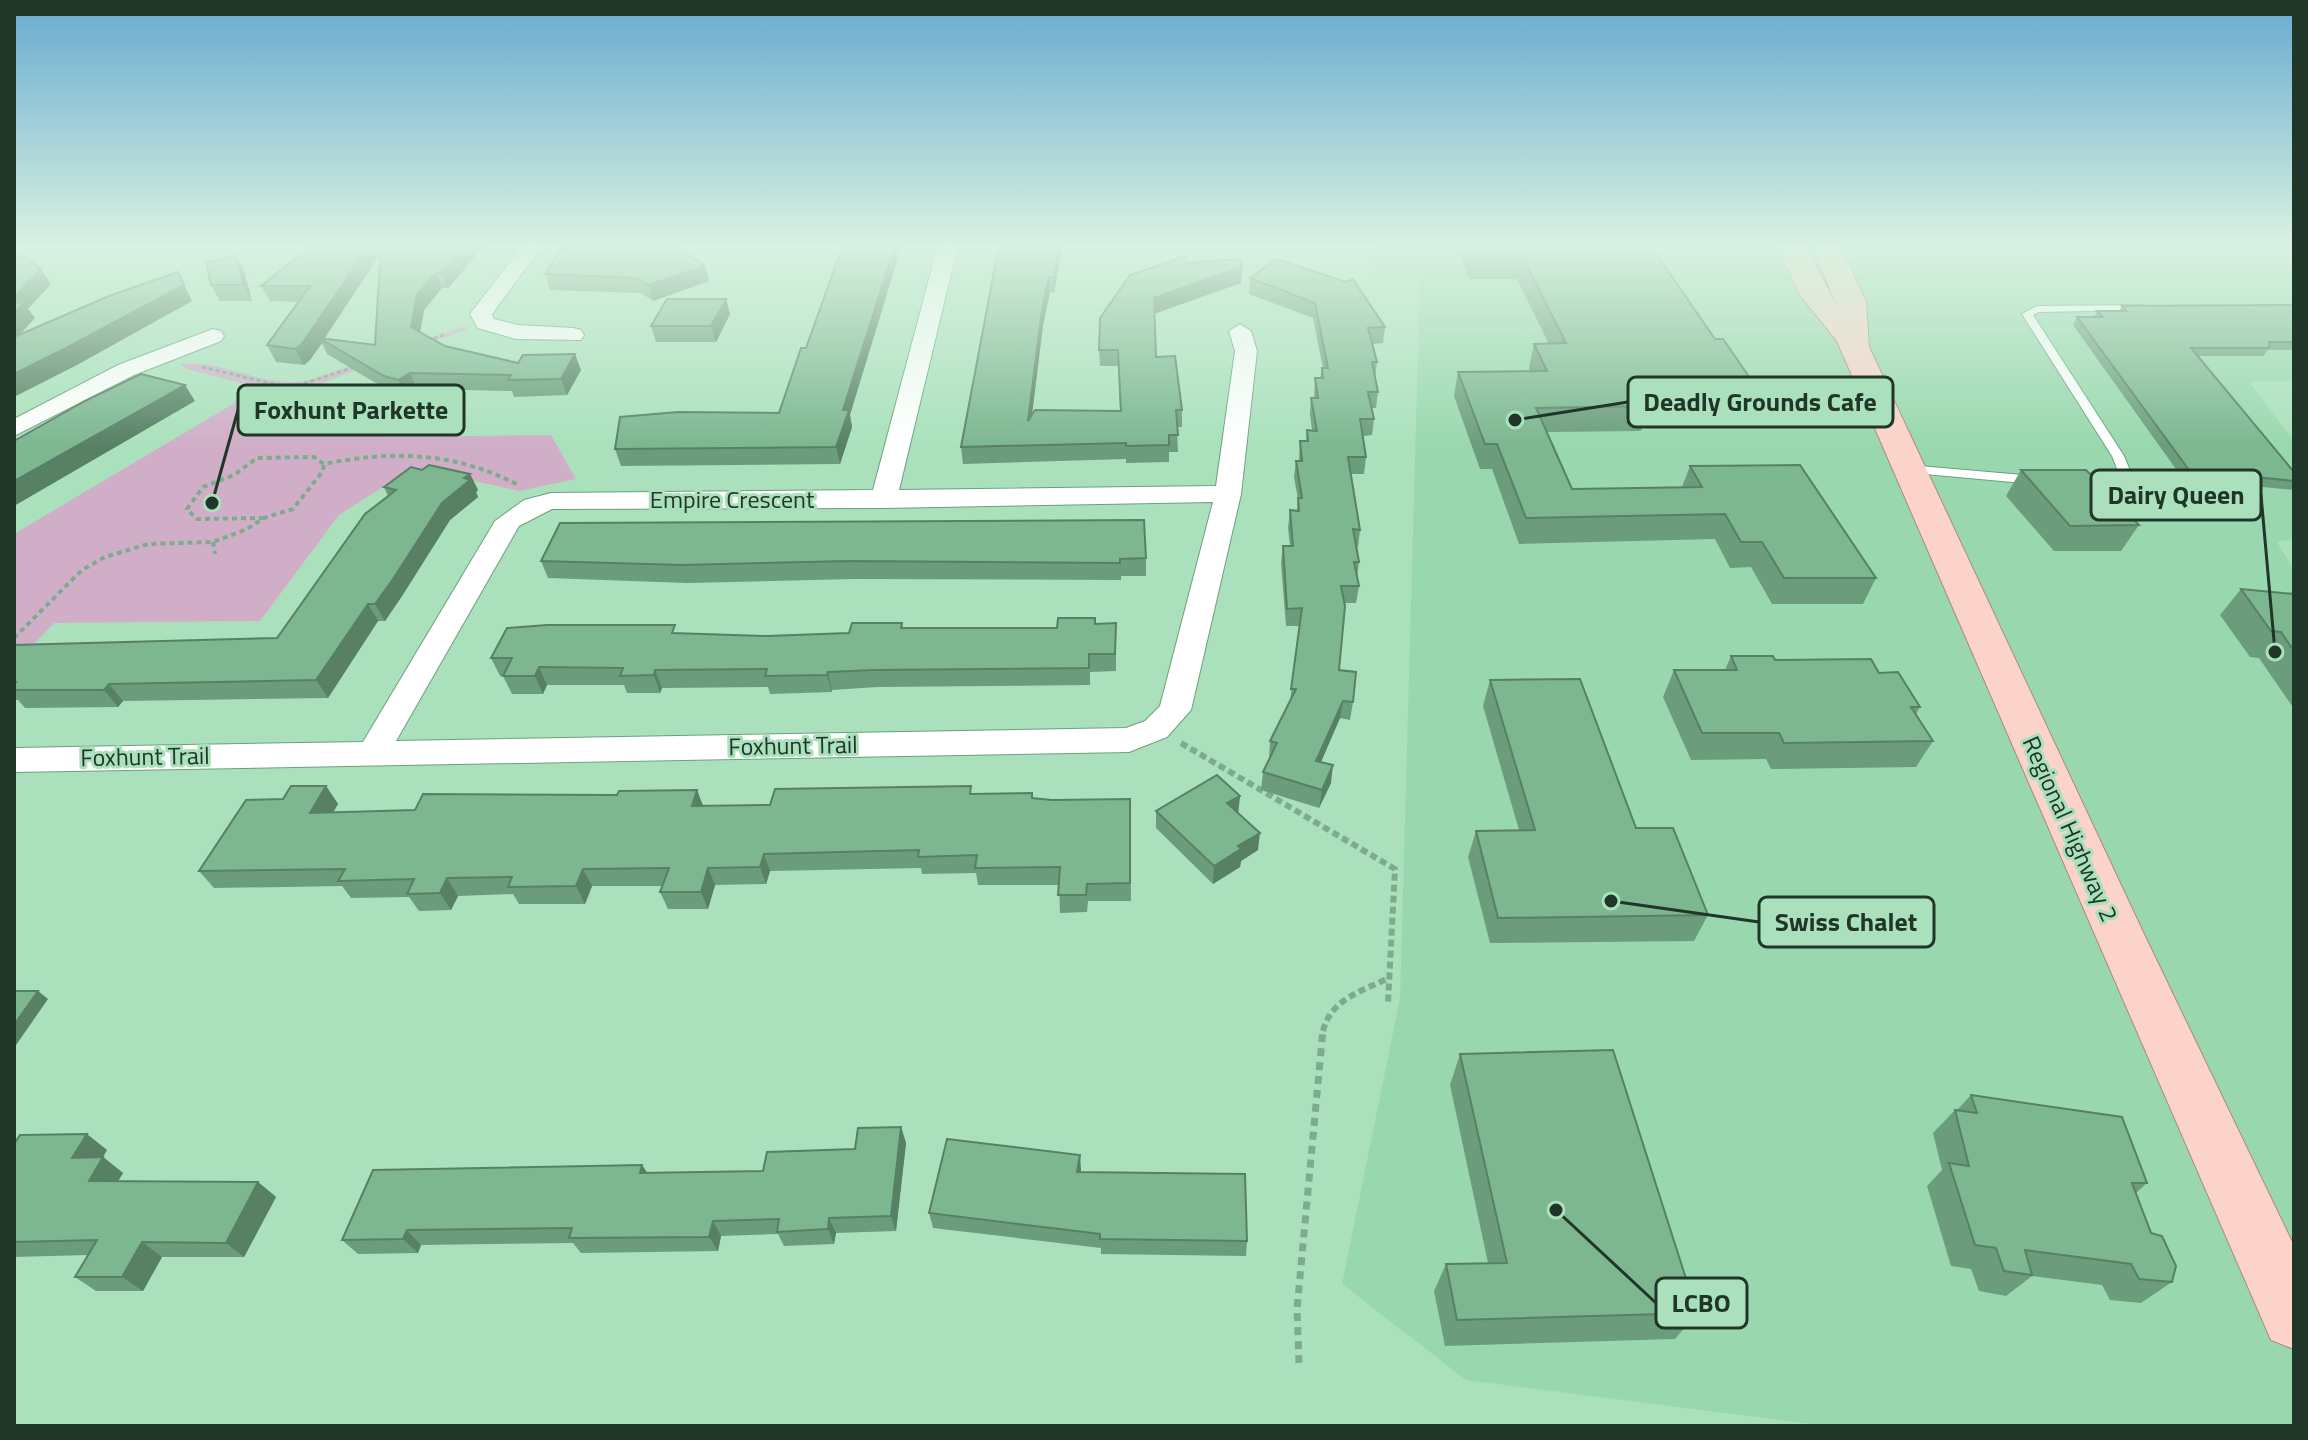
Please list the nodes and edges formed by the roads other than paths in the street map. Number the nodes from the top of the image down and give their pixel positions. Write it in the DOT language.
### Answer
graph roads {
  1 [pos="482,312"];
  2 [pos="931,312"];
  3 [pos="1823,312"];
  4 [pos="1851,312"];
  5 [pos="2031,312"];
  6 [pos="1240,331"];
  7 [pos="573,335"];
  8 [pos="213,336"];
  9 [pos="1851,338"];
  10 [pos="14,429"];
  11 [pos="1908,469"];
  12 [pos="1228,494"];
  13 [pos="883,500"];
  14 [pos="373,753"];
  15 [pos="14,760"];
  16 [pos="2294,1317"];
  1 -- 7 [label="street"];
  2 -- 13 [label="street"];
  3 -- 9 [label="main road, Regional Highway 2"];
  4 -- 9 [label="main road, Regional Highway 2"];
  5 -- 11 [label="lane"];
  6 -- 12 [label="street"];
  8 -- 10 [label="street"];
  9 -- 11 [label="main road, Regional Highway 2"];
  11 -- 16 [label="main road, Regional Highway 2"];
  12 -- 13 [label="street, Empire Crescent"];
  12 -- 14 [label="street, Foxhunt Trail"];
  13 -- 14 [label="street, Empire Crescent"];
  14 -- 15 [label="street, Foxhunt Trail"];
}
